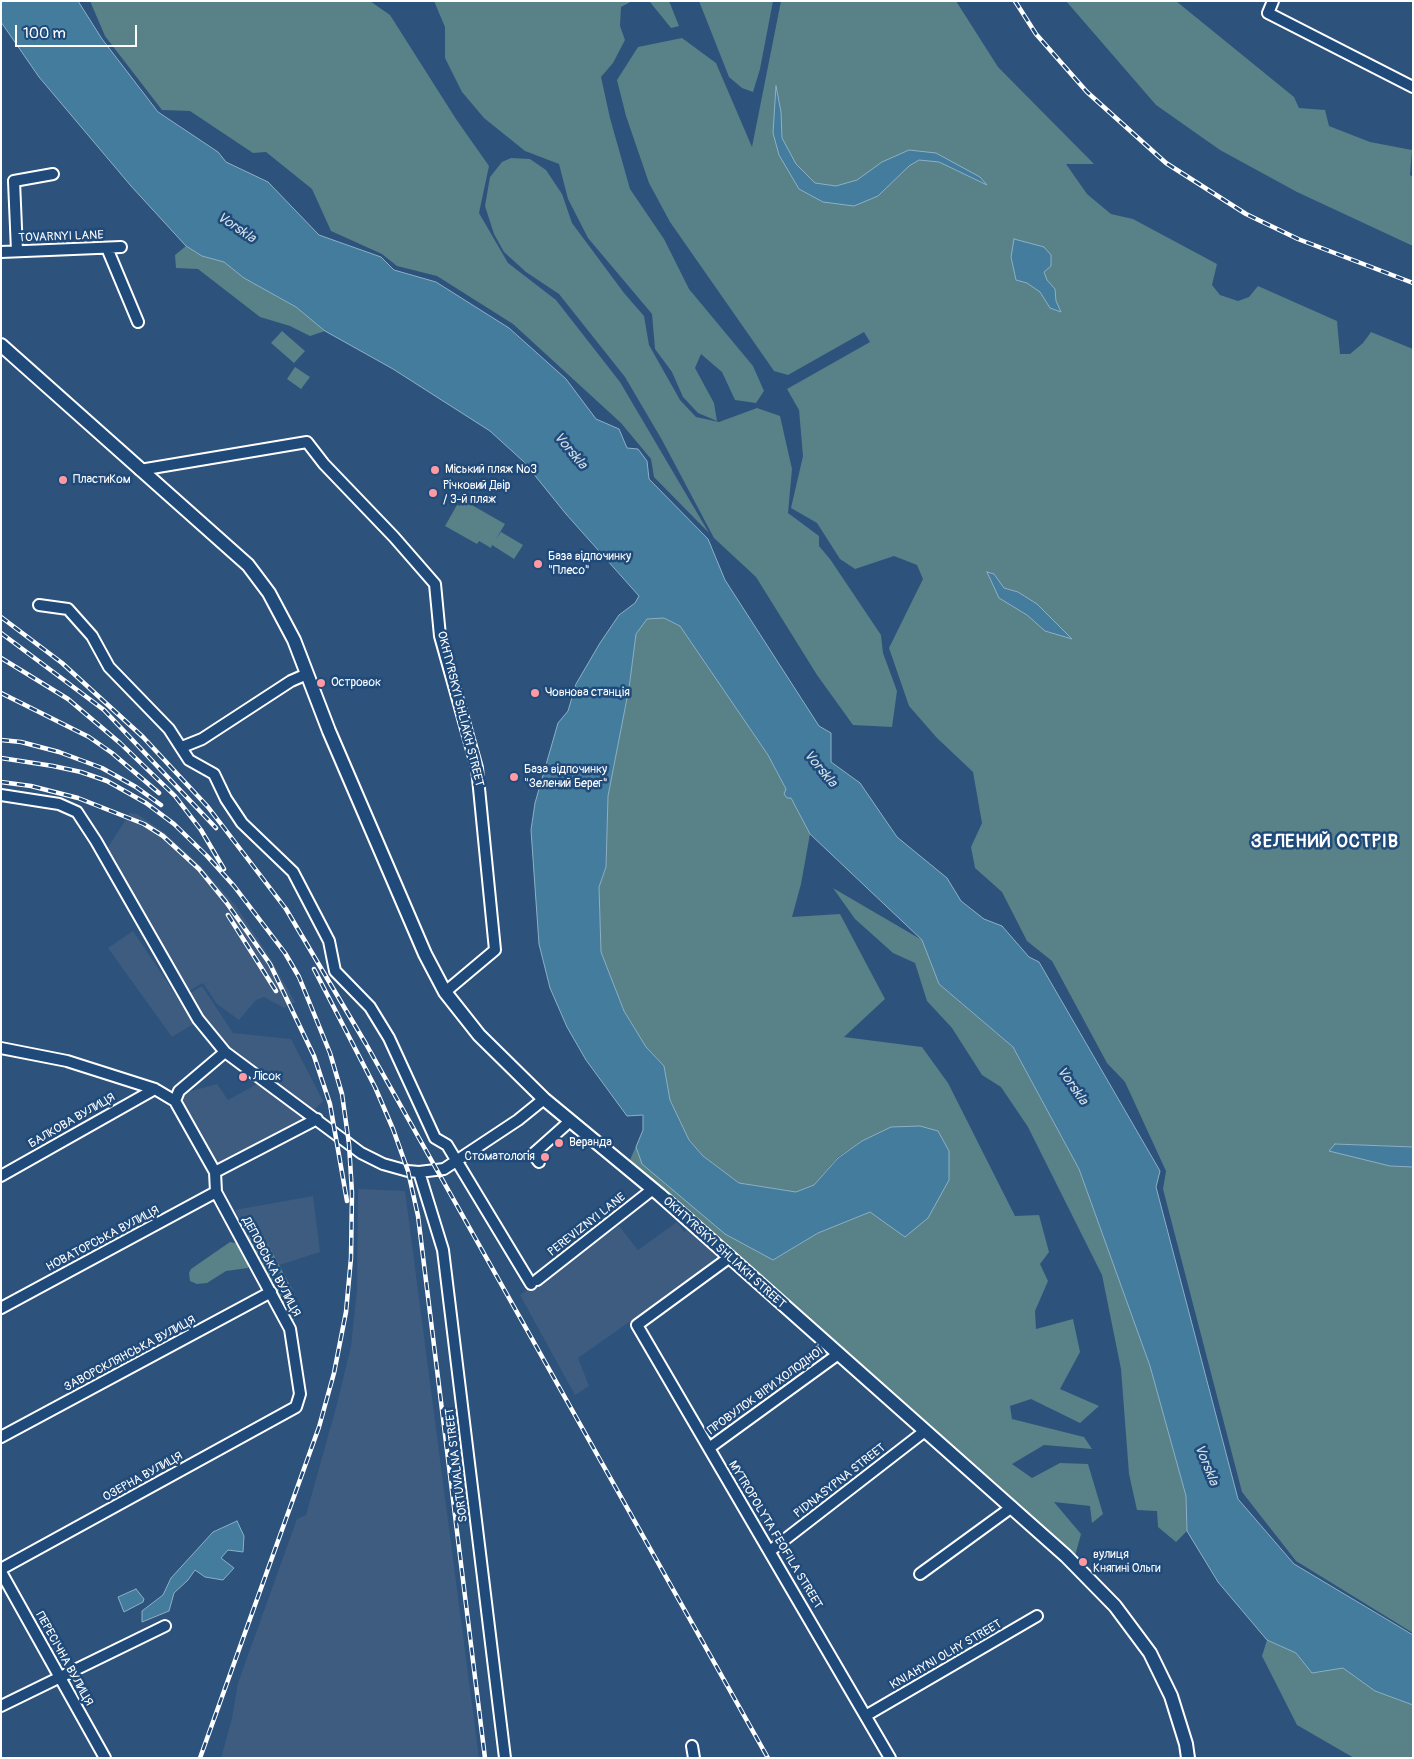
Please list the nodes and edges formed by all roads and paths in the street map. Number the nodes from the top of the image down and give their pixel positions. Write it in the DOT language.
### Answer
graph roads {
  1 [pos="1273,1"];
  2 [pos="1413,87"];
  3 [pos="53,174"];
  4 [pos="121,247"];
  5 [pos="107,248"];
  6 [pos="17,251"];
  7 [pos="1,252"];
  8 [pos="138,322"];
  9 [pos="1,345"];
  10 [pos="140,470"];
  11 [pos="39,605"];
  12 [pos="307,674"];
  13 [pos="182,747"];
  14 [pos="1,795"];
  15 [pos="445,992"];
  16 [pos="5,1049"];
  17 [pos="225,1052"];
  18 [pos="1,1059"];
  19 [pos="155,1088"];
  20 [pos="544,1099"];
  21 [pos="175,1100"];
  22 [pos="317,1120"];
  23 [pos="569,1122"];
  24 [pos="456,1162"];
  25 [pos="539,1162"];
  26 [pos="215,1172"];
  27 [pos="420,1172"];
  28 [pos="1,1176"];
  29 [pos="653,1189"];
  30 [pos="216,1192"];
  31 [pos="730,1257"];
  32 [pos="271,1292"];
  33 [pos="1,1308"];
  34 [pos="838,1355"];
  35 [pos="296,1407"];
  36 [pos="925,1431"];
  37 [pos="1,1437"];
  38 [pos="710,1448"];
  39 [pos="1012,1507"];
  40 [pos="770,1551"];
  41 [pos="1,1571"];
  42 [pos="920,1574"];
  43 [pos="1037,1616"];
  44 [pos="165,1626"];
  45 [pos="60,1677"];
  46 [pos="1,1706"];
  47 [pos="867,1715"];
  48 [pos="692,1746"];
  49 [pos="105,1758"];
  50 [pos="505,1758"];
  51 [pos="694,1758"];
  52 [pos="890,1758"];
  53 [pos="1188,1758"];
  1 -- 2 [label="street"];
  3 -- 6 [label="street"];
  4 -- 5 [label="street, TOVARNYI LANE"];
  5 -- 6 [label="street, TOVARNYI LANE"];
  5 -- 8 [label="street"];
  6 -- 7 [label="street, TOVARNYI LANE"];
  9 -- 10 [label="main road, OKHTYRSKYI SHLIAKH STREET"];
  10 -- 12 [label="main road, OKHTYRSKYI SHLIAKH STREET"];
  10 -- 15 [label="street, OKHTYRSKYI SHLIAKH STREET"];
  11 -- 13 [label="street"];
  12 -- 13 [label="street"];
  12 -- 15 [label="main road, OKHTYRSKYI SHLIAKH STREET"];
  13 -- 24 [label="street"];
  14 -- 17 [label="street"];
  15 -- 20 [label="main road, OKHTYRSKYI SHLIAKH STREET"];
  16 -- 18 [label="street"];
  16 -- 19 [label="street, ДЕПОВСЬКА ВУЛИЦЯ"];
  17 -- 21 [label="street"];
  17 -- 22 [label="street"];
  19 -- 21 [label="street, ДЕПОВСЬКА ВУЛИЦЯ"];
  19 -- 28 [label="street, БАЛКОВА ВУЛИЦЯ"];
  20 -- 23 [label="main road, OKHTYRSKYI SHLIAKH STREET"];
  20 -- 24 [label="street"];
  21 -- 26 [label="street, ДЕПОВСЬКА ВУЛИЦЯ"];
  22 -- 26 [label="street"];
  22 -- 27 [label="street"];
  23 -- 25 [label="street"];
  23 -- 29 [label="main road, OKHTYRSKYI SHLIAKH STREET"];
  24 -- 27 [label="street"];
  24 -- 29 [label="street, PEREVIZNYI LANE"];
  26 -- 30 [label="street, ДЕПОВСЬКА ВУЛИЦЯ"];
  27 -- 50 [label="street, SORTUVALNA STREET"];
  29 -- 31 [label="main road, OKHTYRSKYI SHLIAKH STREET"];
  30 -- 32 [label="street, ДЕПОВСЬКА ВУЛИЦЯ"];
  30 -- 33 [label="street, НОВАТОРСЬКА ВУЛИЦЯ"];
  31 -- 34 [label="main road, OKHTYRSKYI SHLIAKH STREET"];
  31 -- 38 [label="street, MYTROPOLYTA FEOFILA STREET"];
  32 -- 35 [label="street, ДЕПОВСЬКА ВУЛИЦЯ"];
  32 -- 37 [label="street, ЗАВОРСКЛЯНСЬКА ВУЛИЦЯ"];
  34 -- 36 [label="main road, OKHTYRSKYI SHLIAKH STREET"];
  34 -- 38 [label="street, ПРОВУЛОК ВІРИ ХОЛОДНОЇ"];
  35 -- 41 [label="street, ОЗЕРНА ВУЛИЦЯ"];
  36 -- 39 [label="main road, OKHTYRSKYI SHLIAKH STREET"];
  36 -- 40 [label="street, PIDNASYPNA STREET"];
  38 -- 40 [label="street, MYTROPOLYTA FEOFILA STREET"];
  39 -- 42 [label="street"];
  39 -- 53 [label="main road, OKHTYRSKYI SHLIAKH STREET"];
  40 -- 47 [label="street, MYTROPOLYTA FEOFILA STREET"];
  41 -- 45 [label="street, ПЕРЕСІЧНА ВУЛИЦЯ"];
  43 -- 47 [label="street, KNIAHYNI OLHY STREET"];
  44 -- 45 [label="street"];
  45 -- 46 [label="street"];
  45 -- 49 [label="street, ПЕРЕСІЧНА ВУЛИЦЯ"];
  47 -- 52 [label="street, MYTROPOLYTA FEOFILA STREET"];
  48 -- 51 [label="street"];
}
